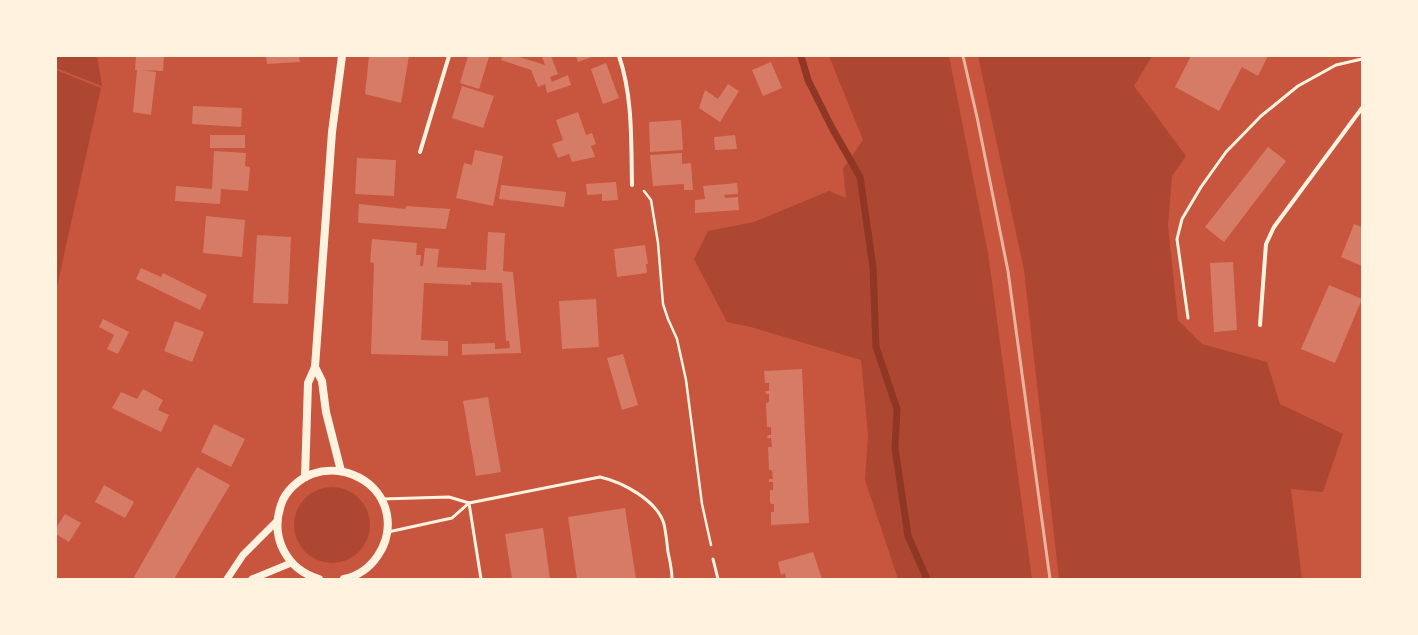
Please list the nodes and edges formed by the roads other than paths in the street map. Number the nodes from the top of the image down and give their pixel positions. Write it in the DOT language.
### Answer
graph roads {
  1 [pos="342,56"];
  2 [pos="449,56"];
  3 [pos="619,56"];
  4 [pos="1362,59"];
  5 [pos="1362,108"];
  6 [pos="420,152"];
  7 [pos="632,186"];
  8 [pos="1188,318"];
  9 [pos="1260,325"];
  10 [pos="314,368"];
  11 [pos="341,471"];
  12 [pos="305,477"];
  13 [pos="381,499"];
  14 [pos="469,503"];
  15 [pos="277,521"];
  16 [pos="387,532"];
  17 [pos="713,558"];
  18 [pos="291,563"];
  19 [pos="361,576"];
  20 [pos="227,579"];
  21 [pos="252,579"];
  22 [pos="319,579"];
  23 [pos="344,579"];
  24 [pos="481,579"];
  25 [pos="672,579"];
  26 [pos="718,579"];
  1 -- 10 [label="main road"];
  2 -- 6 [label="street"];
  3 -- 7 [label="street"];
  4 -- 8 [label="lane"];
  5 -- 9 [label="street"];
  10 -- 11 [label="main road"];
  10 -- 12 [label="main road"];
  11 -- 12 [label="main road"];
  11 -- 13 [label="main road"];
  12 -- 15 [label="main road"];
  13 -- 14 [label="lane"];
  13 -- 16 [label="main road"];
  14 -- 16 [label="lane"];
  14 -- 24 [label="lane"];
  14 -- 25 [label="lane"];
  15 -- 18 [label="main road"];
  15 -- 20 [label="street"];
  16 -- 19 [label="main road"];
  17 -- 26 [label="lane"];
  18 -- 21 [label="street"];
  18 -- 22 [label="main road"];
  19 -- 23 [label="main road"];
}
